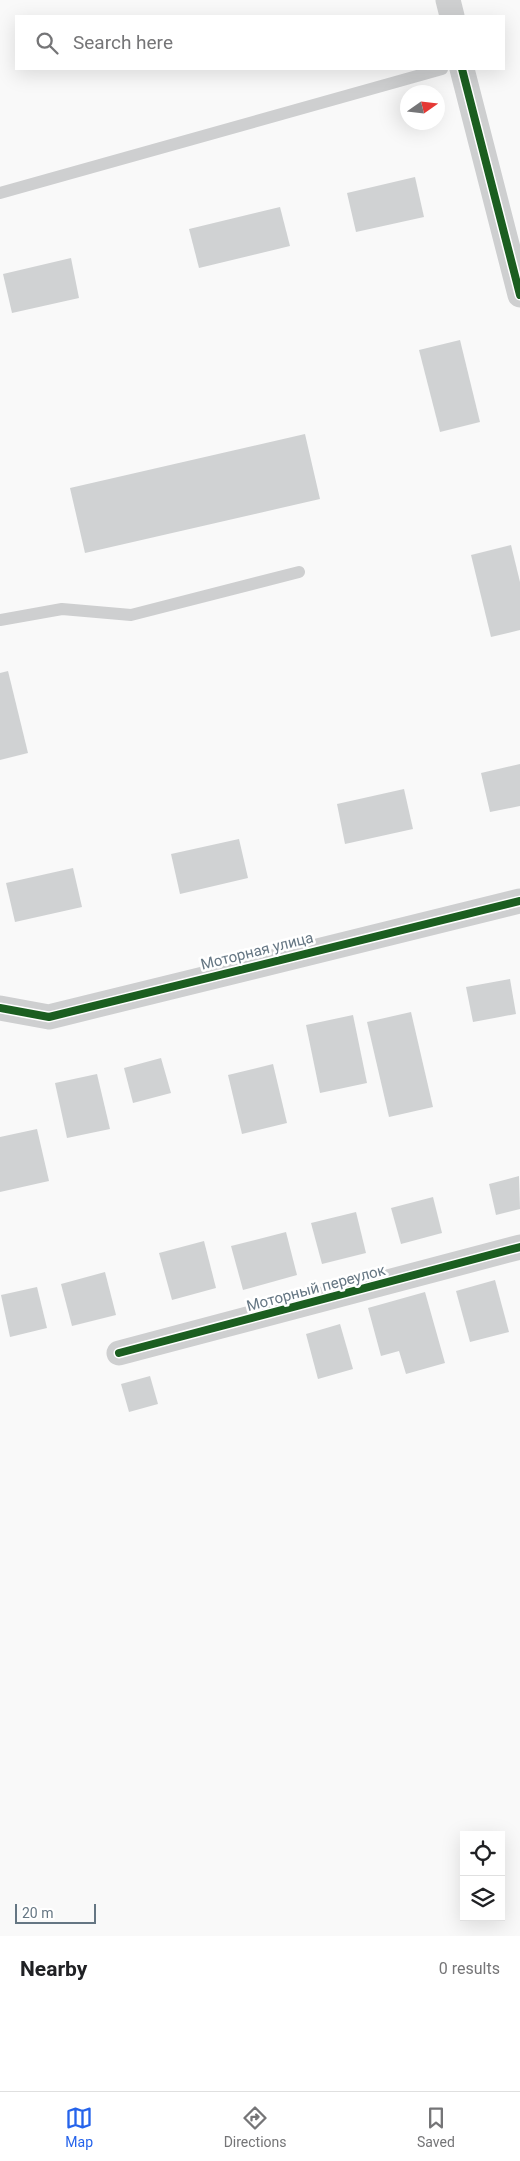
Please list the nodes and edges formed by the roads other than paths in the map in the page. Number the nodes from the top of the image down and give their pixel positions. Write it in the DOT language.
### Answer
graph roads {
  1 [pos="448,0"];
  2 [pos="452,15"];
  3 [pos="438,70"];
  4 [pos="462,70"];
  5 [pos="0,193"];
  6 [pos="520,295"];
  7 [pos="298,572"];
  8 [pos="0,620"];
  9 [pos="520,901"];
  10 [pos="0,1008"];
  11 [pos="520,1249"];
  12 [pos="119,1353"];
  1 -- 2 [label="street"];
  3 -- 5 [label="lane"];
  4 -- 6 [label="street"];
  7 -- 8 [label="lane"];
  9 -- 10 [label="street, Моторная улица"];
  11 -- 12 [label="street, Моторный переулок"];
}
